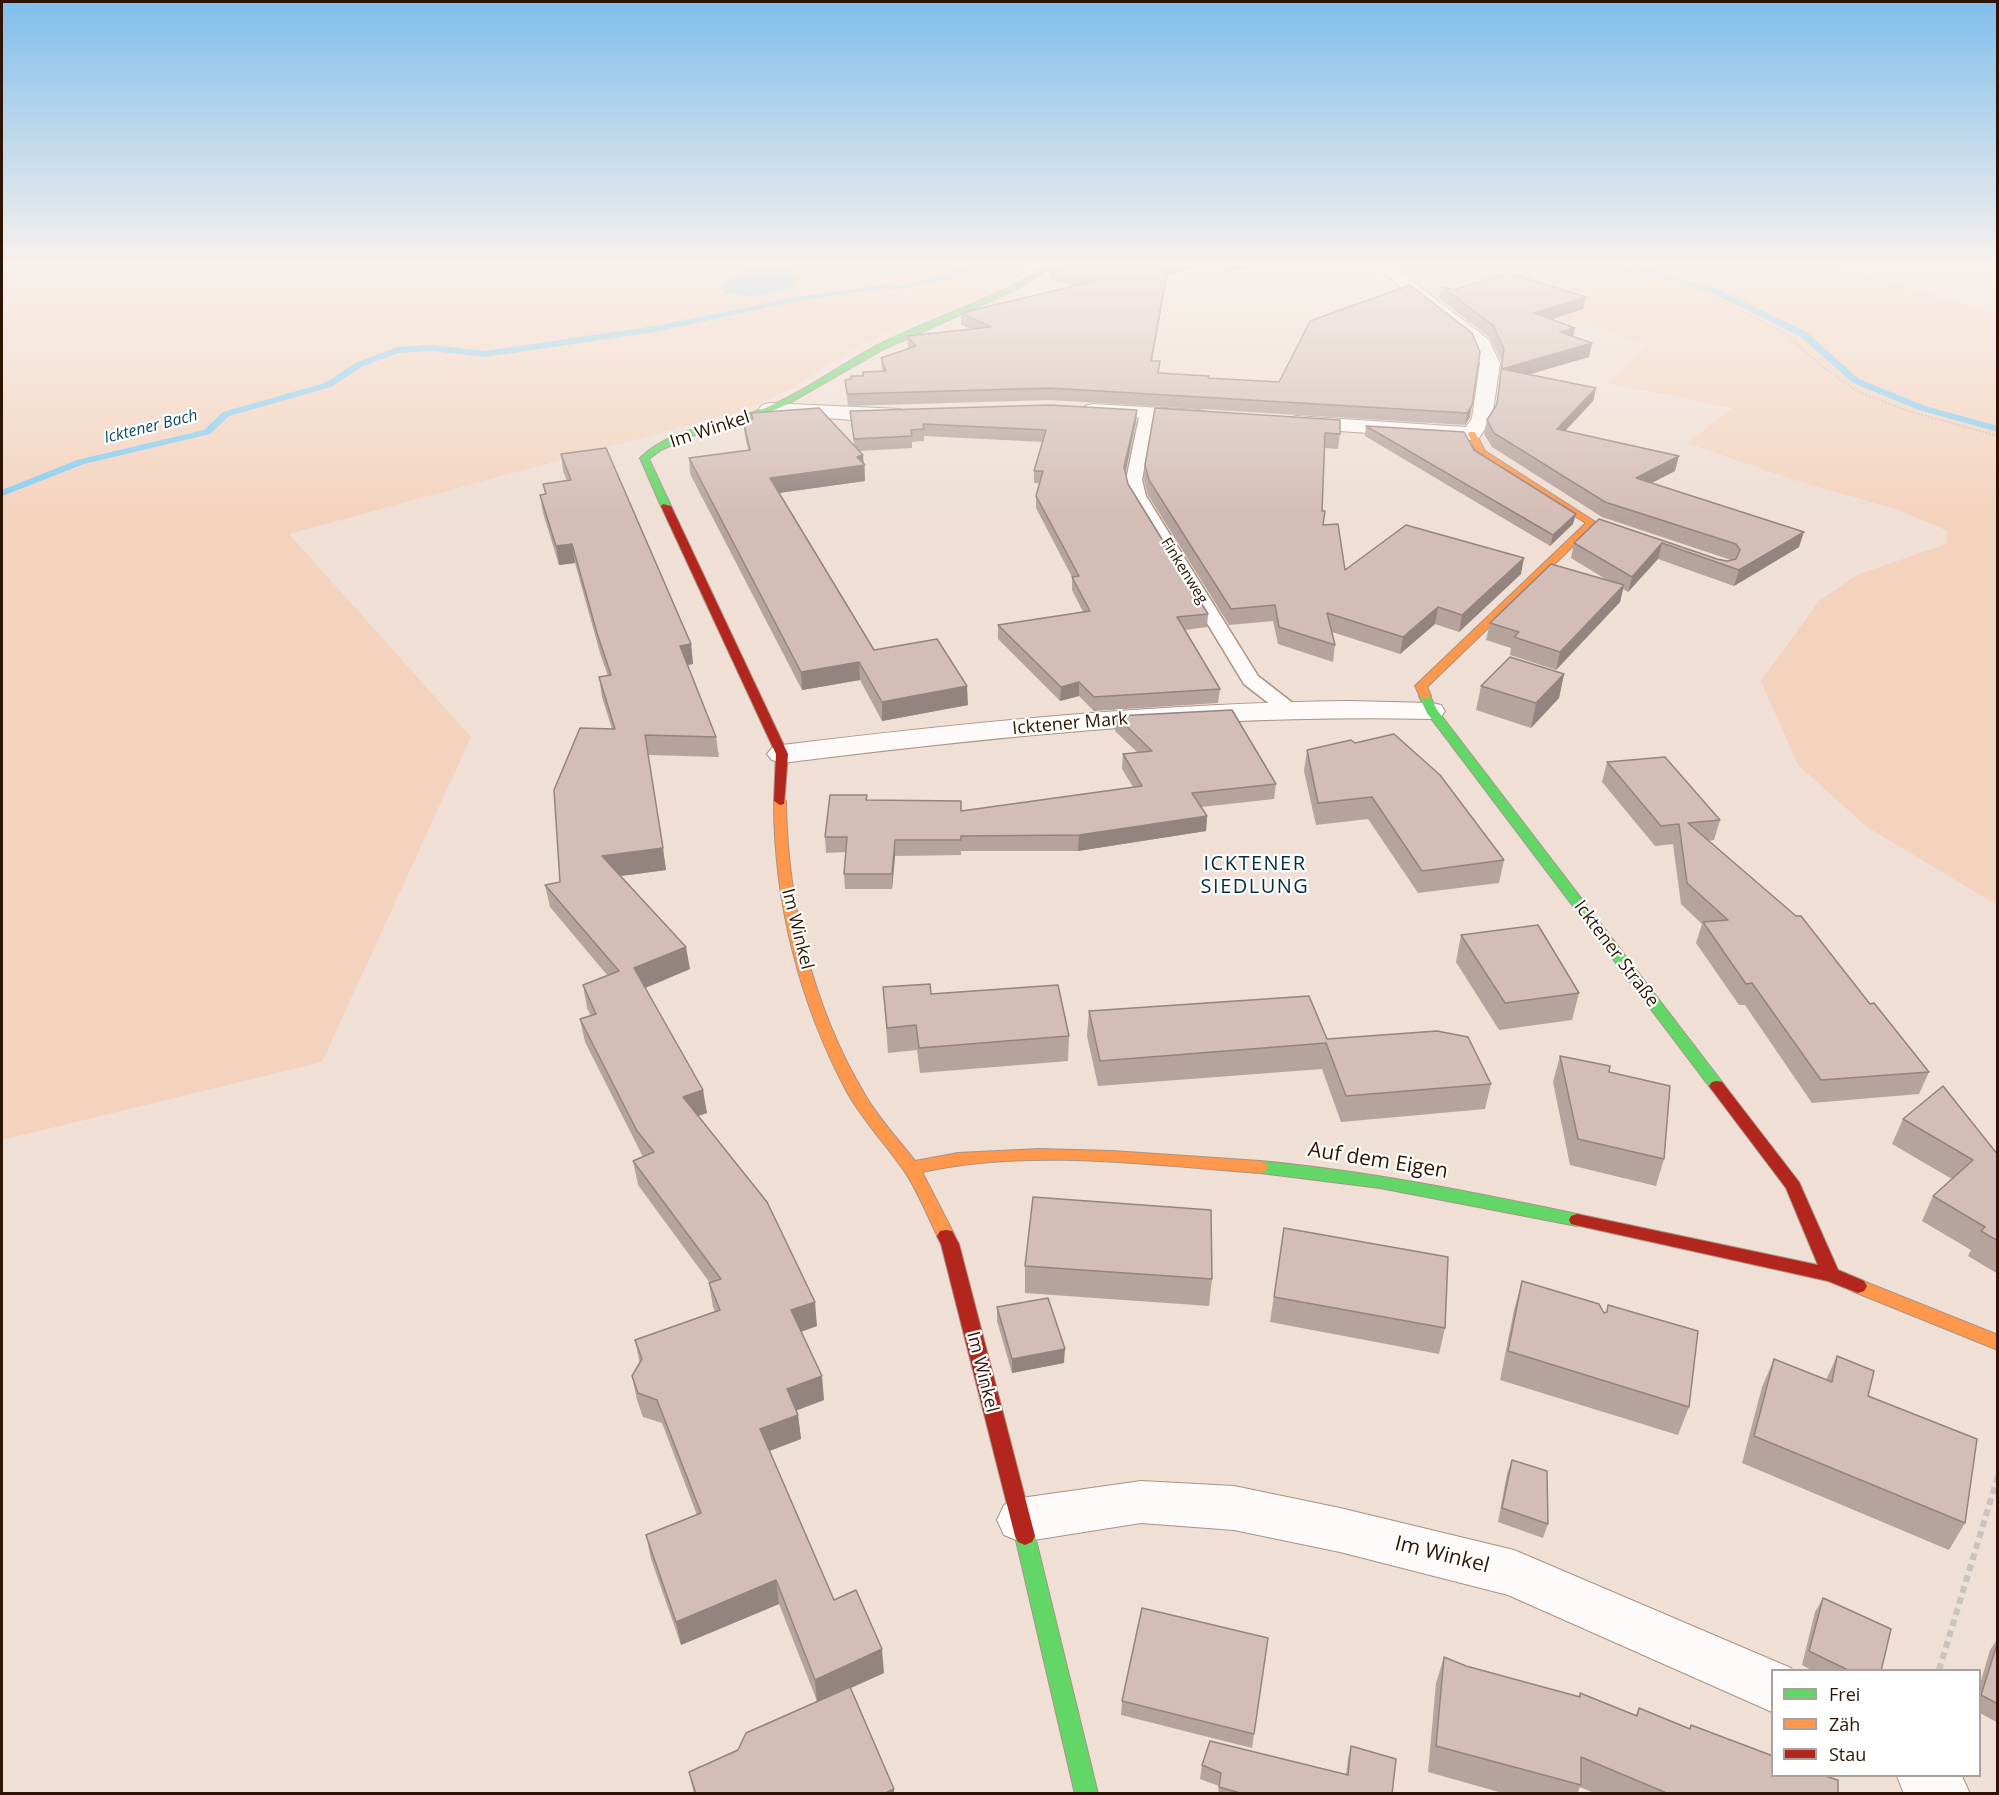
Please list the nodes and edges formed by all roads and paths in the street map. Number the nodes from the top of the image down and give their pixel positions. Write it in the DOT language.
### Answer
graph roads {
  1 [pos="877,350"];
  2 [pos="1484,350"];
  3 [pos="1803,350"];
  4 [pos="770,409"];
  5 [pos="1072,409"];
  6 [pos="912,413"];
  7 [pos="1147,413"];
  8 [pos="1217,417"];
  9 [pos="1275,421"];
  10 [pos="1472,434"];
  11 [pos="1998,436"];
  12 [pos="1287,708"];
  13 [pos="1431,711"];
  14 [pos="782,754"];
  15 [pos="911,1168"];
  16 [pos="1831,1275"];
  17 [pos="1998,1343"];
  18 [pos="1998,1476"];
  19 [pos="1021,1520"];
  20 [pos="1940,1669"];
  21 [pos="1771,1685"];
  22 [pos="1926,1777"];
  23 [pos="1087,1794"];
  24 [pos="1942,1794"];
  1 -- 4 [label="street"];
  2 -- 10 [label="street"];
  3 -- 11 [label="path"];
  4 -- 6 [label="street"];
  4 -- 14 [label="street, Im Winkel"];
  5 -- 7 [label="street"];
  7 -- 8 [label="street"];
  7 -- 12 [label="lane, Finkenweg"];
  9 -- 10 [label="street"];
  10 -- 13 [label="street, Icktener Straße"];
  12 -- 13 [label="street, Icktener Mark"];
  12 -- 14 [label="street, Icktener Mark"];
  13 -- 16 [label="street, Icktener Straße"];
  14 -- 15 [label="street, Im Winkel"];
  15 -- 16 [label="street, Auf dem Eigen"];
  15 -- 19 [label="street, Im Winkel"];
  16 -- 17 [label="street"];
  18 -- 20 [label="path"];
  19 -- 21 [label="street, Im Winkel"];
  19 -- 23 [label="street, Im Winkel"];
  22 -- 24 [label="street"];
}
